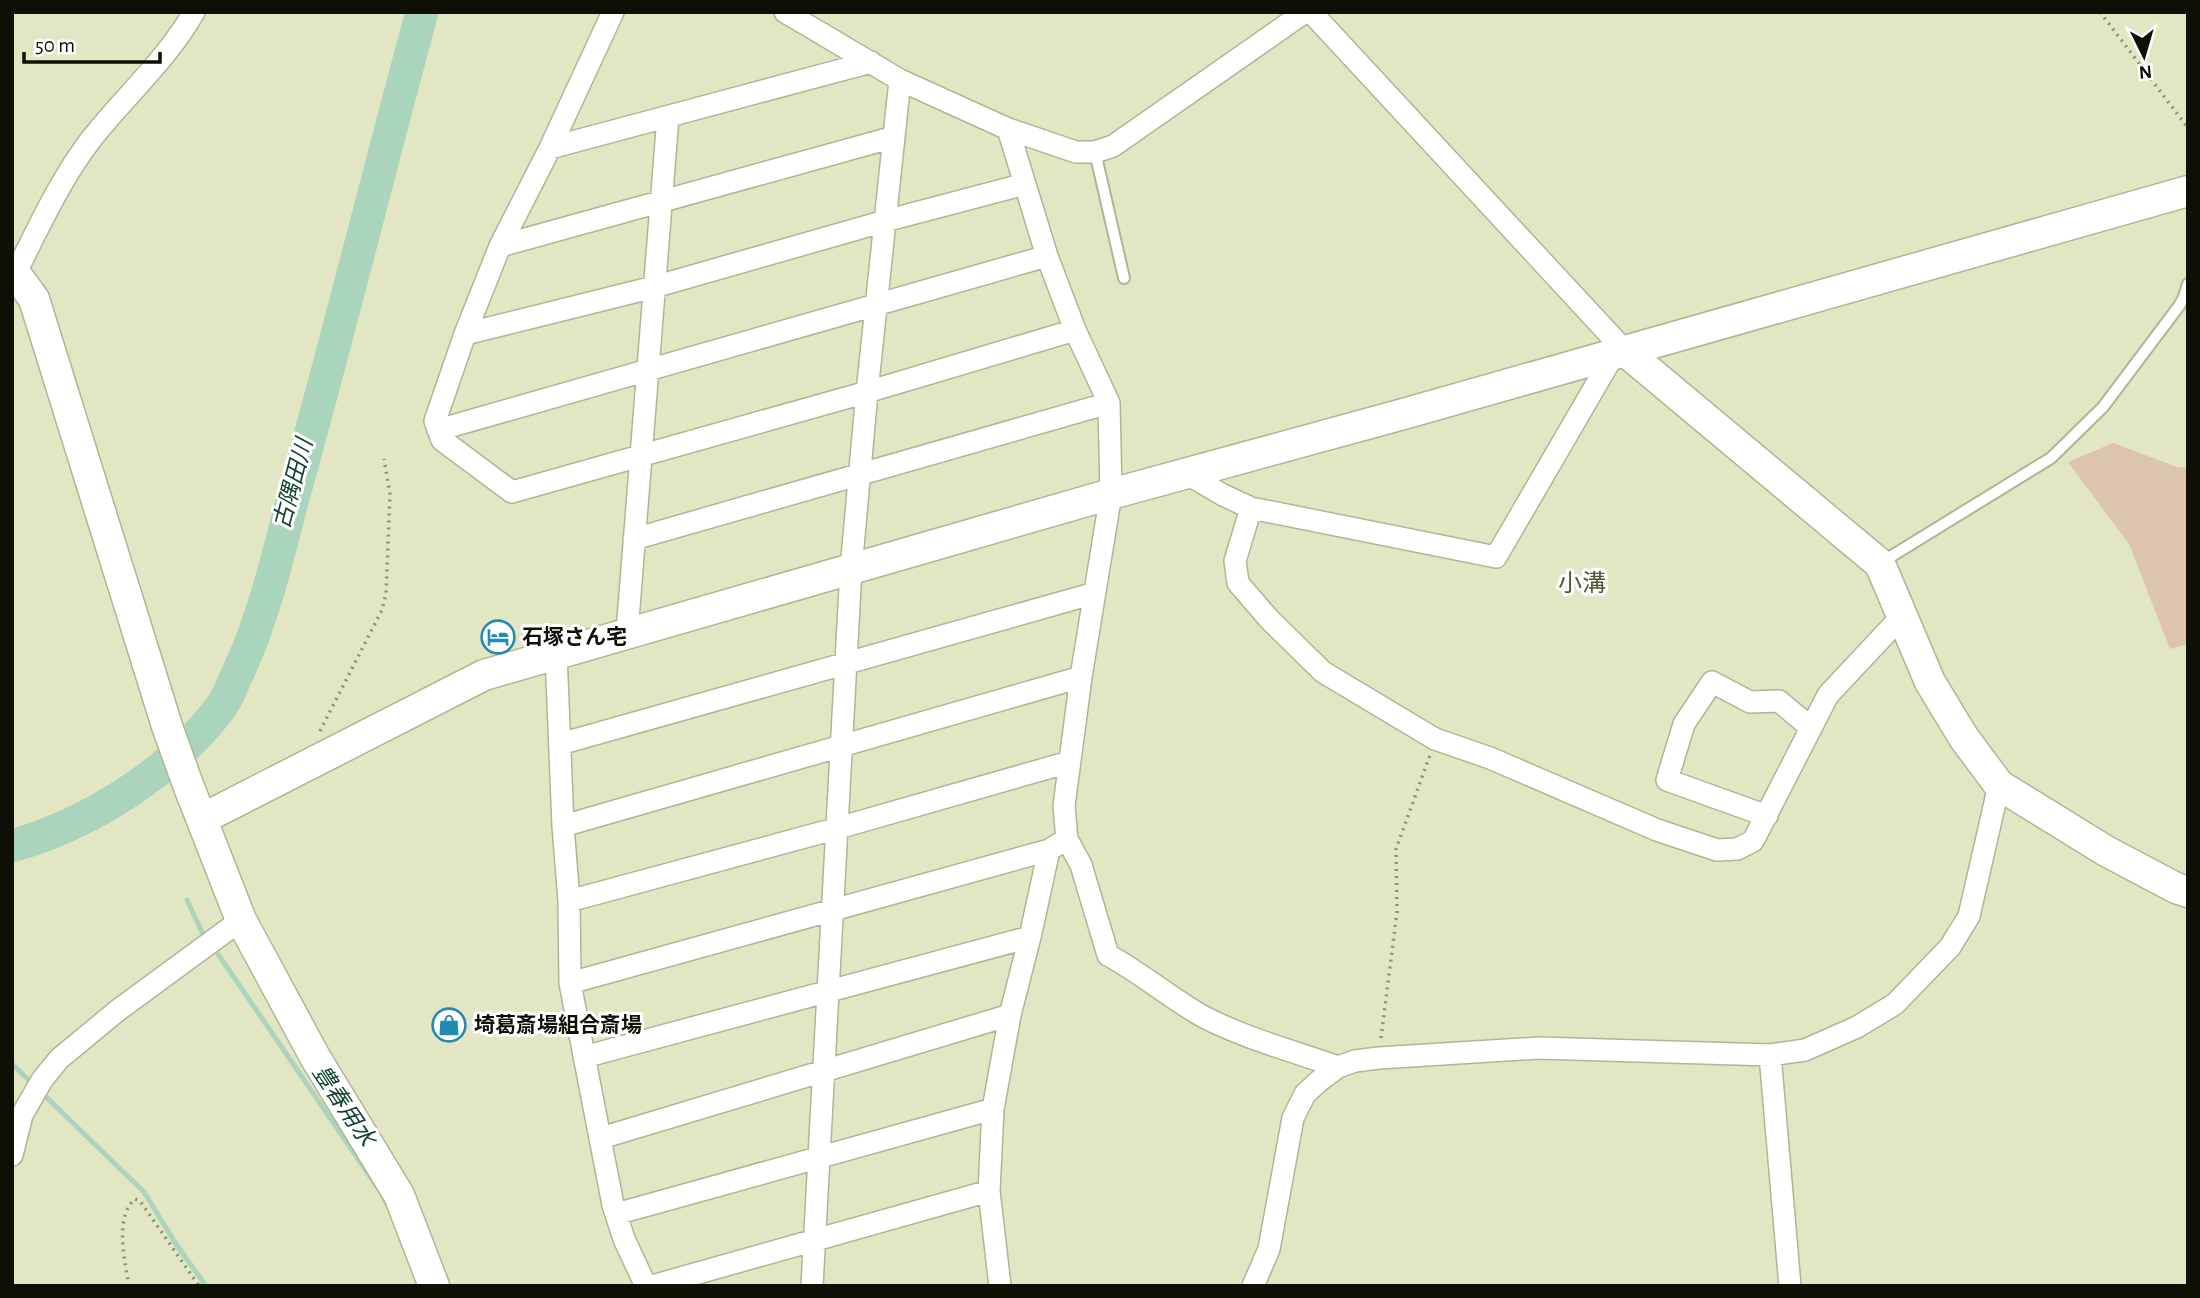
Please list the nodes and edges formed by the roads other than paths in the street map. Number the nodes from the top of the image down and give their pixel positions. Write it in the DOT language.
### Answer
graph roads {
  1 [pos="194,12"];
  2 [pos="613,12"];
  3 [pos="785,12"];
  4 [pos="1311,13"];
  5 [pos="871,62"];
  6 [pos="900,80"];
  7 [pos="668,117"];
  8 [pos="1009,129"];
  9 [pos="894,136"];
  10 [pos="550,148"];
  11 [pos="1095,152"];
  12 [pos="1025,184"];
  13 [pos="2188,191"];
  14 [pos="661,203"];
  15 [pos="885,221"];
  16 [pos="500,246"];
  17 [pos="1046,256"];
  18 [pos="14,271"];
  19 [pos="1124,278"];
  20 [pos="2188,284"];
  21 [pos="654,287"];
  22 [pos="876,305"];
  23 [pos="2183,309"];
  24 [pos="1075,330"];
  25 [pos="465,334"];
  26 [pos="1620,353"];
  27 [pos="647,372"];
  28 [pos="867,391"];
  29 [pos="1109,403"];
  30 [pos="438,430"];
  31 [pos="640,456"];
  32 [pos="860,474"];
  33 [pos="1187,474"];
  34 [pos="1111,494"];
  35 [pos="1251,508"];
  36 [pos="634,539"];
  37 [pos="1880,564"];
  38 [pos="851,569"];
  39 [pos="1095,593"];
  40 [pos="1902,617"];
  41 [pos="627,632"];
  42 [pos="556,653"];
  43 [pos="846,663"];
  44 [pos="1081,677"];
  45 [pos="1811,728"];
  46 [pos="560,744"];
  47 [pos="842,745"];
  48 [pos="1069,762"];
  49 [pos="1999,785"];
  50 [pos="1767,816"];
  51 [pos="202,819"];
  52 [pos="563,826"];
  53 [pos="838,828"];
  54 [pos="1058,844"];
  55 [pos="2188,892"];
  56 [pos="569,901"];
  57 [pos="833,909"];
  58 [pos="241,920"];
  59 [pos="1030,937"];
  60 [pos="570,983"];
  61 [pos="828,991"];
  62 [pos="1010,1015"];
  63 [pos="1770,1055"];
  64 [pos="584,1057"];
  65 [pos="1338,1068"];
  66 [pos="823,1070"];
  67 [pos="993,1109"];
  68 [pos="601,1138"];
  69 [pos="12,1155"];
  70 [pos="819,1157"];
  71 [pos="989,1191"];
  72 [pos="616,1214"];
  73 [pos="815,1239"];
  74 [pos="434,1286"];
  75 [pos="646,1286"];
  76 [pos="652,1286"];
  77 [pos="812,1286"];
  78 [pos="1000,1286"];
  79 [pos="1253,1286"];
  80 [pos="1790,1286"];
  1 -- 18 [label="street"];
  2 -- 10 [label="street"];
  3 -- 5 [label="street"];
  4 -- 11 [label="street"];
  4 -- 26 [label="street"];
  5 -- 6 [label="street"];
  5 -- 7 [label="street"];
  6 -- 8 [label="street"];
  6 -- 9 [label="street"];
  7 -- 10 [label="street"];
  7 -- 14 [label="street"];
  8 -- 11 [label="street"];
  8 -- 12 [label="street"];
  9 -- 14 [label="street"];
  9 -- 15 [label="street"];
  10 -- 16 [label="street"];
  11 -- 19 [label="lane"];
  12 -- 15 [label="street"];
  12 -- 17 [label="street"];
  13 -- 26 [label="street"];
  14 -- 16 [label="street"];
  14 -- 21 [label="street"];
  15 -- 21 [label="street"];
  15 -- 22 [label="street"];
  16 -- 25 [label="street"];
  17 -- 22 [label="street"];
  17 -- 24 [label="street"];
  18 -- 51 [label="street"];
  20 -- 23 [label="lane"];
  21 -- 25 [label="street"];
  21 -- 27 [label="street"];
  22 -- 27 [label="street"];
  22 -- 28 [label="street"];
  23 -- 37 [label="lane"];
  24 -- 28 [label="street"];
  24 -- 29 [label="street"];
  25 -- 30 [label="street"];
  26 -- 33 [label="street"];
  26 -- 35 [label="street"];
  26 -- 37 [label="street"];
  27 -- 30 [label="street"];
  27 -- 31 [label="street"];
  28 -- 31 [label="street"];
  28 -- 32 [label="street"];
  29 -- 32 [label="street"];
  29 -- 34 [label="street"];
  30 -- 31 [label="street"];
  31 -- 36 [label="street"];
  32 -- 36 [label="street"];
  32 -- 38 [label="street"];
  33 -- 34 [label="street"];
  33 -- 35 [label="street"];
  34 -- 38 [label="street"];
  34 -- 39 [label="street"];
  35 -- 50 [label="street"];
  36 -- 41 [label="street"];
  37 -- 40 [label="street"];
  38 -- 41 [label="street"];
  38 -- 43 [label="street"];
  39 -- 43 [label="street"];
  39 -- 44 [label="street"];
  40 -- 45 [label="street"];
  40 -- 49 [label="street"];
  41 -- 42 [label="street"];
  42 -- 46 [label="street"];
  42 -- 51 [label="street"];
  43 -- 46 [label="street"];
  43 -- 47 [label="street"];
  44 -- 47 [label="street"];
  44 -- 48 [label="street"];
  45 -- 50 [label="street"];
  45 -- 50 [label="street"];
  46 -- 52 [label="street"];
  47 -- 52 [label="street"];
  47 -- 53 [label="street"];
  48 -- 53 [label="street"];
  48 -- 54 [label="street"];
  49 -- 55 [label="street"];
  49 -- 63 [label="street"];
  51 -- 58 [label="street"];
  52 -- 56 [label="street"];
  53 -- 56 [label="street"];
  53 -- 57 [label="street"];
  54 -- 57 [label="street"];
  54 -- 59 [label="street"];
  54 -- 65 [label="street"];
  56 -- 60 [label="street"];
  57 -- 60 [label="street"];
  57 -- 61 [label="street"];
  58 -- 69 [label="street"];
  58 -- 74 [label="street"];
  59 -- 61 [label="street"];
  59 -- 62 [label="street"];
  60 -- 64 [label="street"];
  61 -- 64 [label="street"];
  61 -- 66 [label="street"];
  62 -- 66 [label="street"];
  62 -- 67 [label="street"];
  63 -- 65 [label="street"];
  63 -- 80 [label="street"];
  64 -- 68 [label="street"];
  65 -- 79 [label="street"];
  66 -- 68 [label="street"];
  66 -- 70 [label="street"];
  67 -- 70 [label="street"];
  67 -- 71 [label="street"];
  68 -- 72 [label="street"];
  70 -- 72 [label="street"];
  70 -- 73 [label="street"];
  71 -- 73 [label="street"];
  71 -- 78 [label="street"];
  72 -- 75 [label="street"];
  73 -- 76 [label="street"];
  73 -- 77 [label="street"];
}
